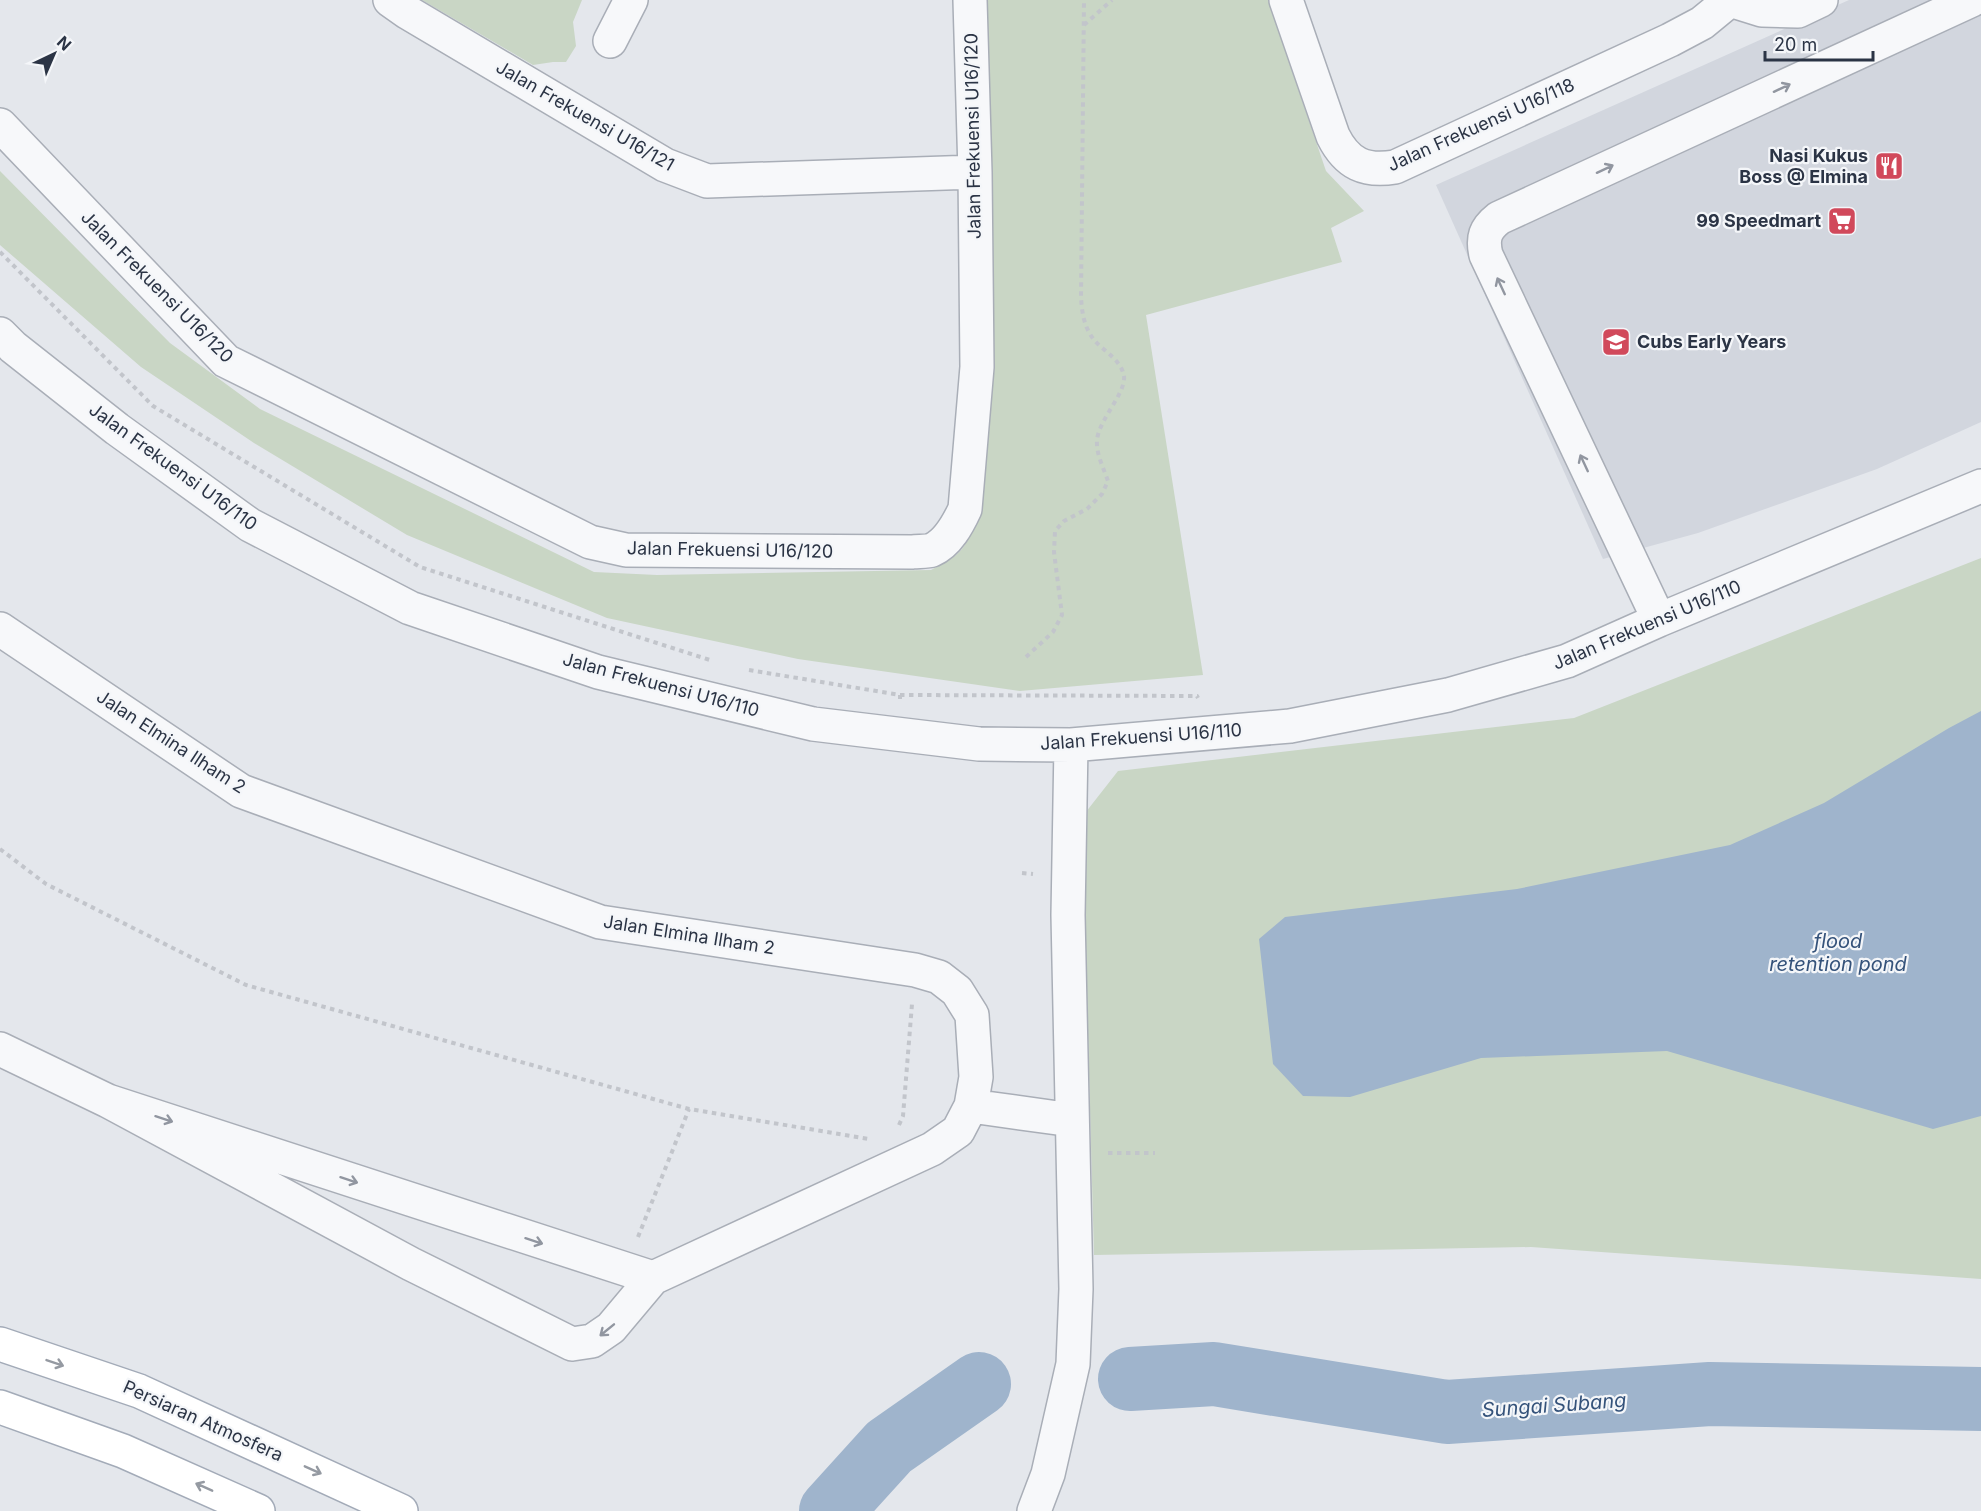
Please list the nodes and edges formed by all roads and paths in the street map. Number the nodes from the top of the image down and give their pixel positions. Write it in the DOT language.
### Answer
graph roads {
  1 [pos="390,0"];
  2 [pos="631,0"];
  3 [pos="970,0"];
  4 [pos="1084,0"];
  5 [pos="1112,0"];
  6 [pos="1286,0"];
  7 [pos="1730,0"];
  8 [pos="1821,0"];
  9 [pos="1972,0"];
  10 [pos="1083,26"];
  11 [pos="610,41"];
  12 [pos="0,125"];
  13 [pos="975,172"];
  14 [pos="0,252"];
  15 [pos="0,334"];
  16 [pos="1981,486"];
  17 [pos="1659,620"];
  18 [pos="0,629"];
  19 [pos="1026,657"];
  20 [pos="718,663"];
  21 [pos="741,668"];
  22 [pos="900,695"];
  23 [pos="1205,733"];
  24 [pos="898,736"];
  25 [pos="1071,745"];
  26 [pos="0,849"];
  27 [pos="915,970"];
  28 [pos="0,1049"];
  29 [pos="108,1101"];
  30 [pos="971,1106"];
  31 [pos="689,1109"];
  32 [pos="1072,1120"];
  33 [pos="897,1129"];
  34 [pos="874,1140"];
  35 [pos="1104,1153"];
  36 [pos="1155,1153"];
  37 [pos="639,1274"];
  38 [pos="0,1344"];
  39 [pos="0,1407"];
  40 [pos="258,1511"];
  41 [pos="401,1511"];
  42 [pos="1034,1511"];
  1 -- 13 [label="street, Jalan Frekuensi U16/121"];
  2 -- 11 [label="street"];
  3 -- 13 [label="street, Jalan Frekuensi U16/120"];
  4 -- 10 [label="path"];
  5 -- 10 [label="path"];
  6 -- 7 [label="street, Jalan Frekuensi U16/118"];
  7 -- 8 [label="street"];
  17 -- 9 [label="street, one-way"];
  10 -- 19 [label="path"];
  12 -- 13 [label="street, Jalan Frekuensi U16/120"];
  14 -- 20 [label="path"];
  15 -- 24 [label="street, Jalan Frekuensi U16/110"];
  16 -- 17 [label="street, Jalan Frekuensi U16/110"];
  17 -- 23 [label="street, Jalan Frekuensi U16/110"];
  18 -- 27 [label="street, Jalan Elmina Ilham 2"];
  21 -- 22 [label="path"];
  22 -- 23 [label="path"];
  22 -- 24 [label="path"];
  23 -- 25 [label="street, Jalan Frekuensi U16/110"];
  24 -- 25 [label="street, Jalan Frekuensi U16/110"];
  25 -- 32 [label="street"];
  26 -- 31 [label="path"];
  27 -- 30 [label="street, Jalan Elmina Ilham 2"];
  27 -- 33 [label="path"];
  28 -- 29 [label="street, Jalan Elmina Ilham 2"];
  29 -- 37 [label="street, Jalan Elmina Ilham 2, one-way"];
  37 -- 29 [label="street, Jalan Elmina Ilham 2, one-way"];
  30 -- 32 [label="street"];
  30 -- 37 [label="street, Jalan Elmina Ilham 2"];
  31 -- 34 [label="path"];
  31 -- 37 [label="path"];
  32 -- 42 [label="street"];
  35 -- 36 [label="path"];
  38 -- 41 [label="main road, Persiaran Atmosfera, one-way"];
  40 -- 39 [label="main road, one-way"];
}
